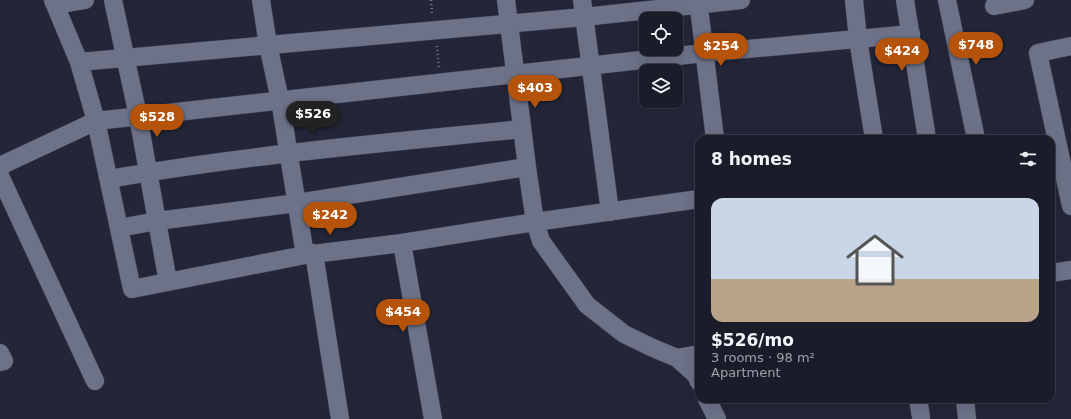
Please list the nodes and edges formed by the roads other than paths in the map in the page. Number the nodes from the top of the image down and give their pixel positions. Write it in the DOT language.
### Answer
graph roads {
  1 [pos="85,0"];
  2 [pos="113,0"];
  3 [pos="261,0"];
  4 [pos="506,0"];
  5 [pos="741,0"];
  6 [pos="854,0"];
  7 [pos="905,0"];
  8 [pos="947,0"];
  9 [pos="1025,0"];
  10 [pos="54,2"];
  11 [pos="698,3"];
  12 [pos="994,6"];
  13 [pos="583,8"];
  14 [pos="508,23"];
  15 [pos="911,34"];
  16 [pos="858,39"];
  17 [pos="268,45"];
  18 [pos="1071,46"];
  19 [pos="704,52"];
  20 [pos="125,58"];
  21 [pos="79,62"];
  22 [pos="590,65"];
  23 [pos="515,73"];
  24 [pos="280,100"];
  25 [pos="138,116"];
  26 [pos="96,121"];
  27 [pos="522,129"];
  28 [pos="714,135"];
  29 [pos="873,135"];
  30 [pos="926,135"];
  31 [pos="975,135"];
  32 [pos="1060,145"];
  33 [pos="289,153"];
  34 [pos="0,166"];
  35 [pos="527,167"];
  36 [pos="148,172"];
  37 [pos="0,176"];
  38 [pos="109,179"];
  39 [pos="695,200"];
  40 [pos="297,203"];
  41 [pos="1071,206"];
  42 [pos="610,212"];
  43 [pos="157,221"];
  44 [pos="535,222"];
  45 [pos="119,228"];
  46 [pos="402,242"];
  47 [pos="310,254"];
  48 [pos="1071,270"];
  49 [pos="1055,272"];
  50 [pos="168,282"];
  51 [pos="0,353"];
  52 [pos="695,355"];
  53 [pos="677,358"];
  54 [pos="0,362"];
  55 [pos="695,374"];
  56 [pos="95,382"];
  57 [pos="709,403"];
  58 [pos="919,403"];
  59 [pos="964,403"];
  60 [pos="921,417"];
  61 [pos="340,419"];
  62 [pos="433,419"];
  63 [pos="716,419"];
  64 [pos="966,419"];
  1 -- 10 [label="street"];
  2 -- 20 [label="street"];
  3 -- 17 [label="street"];
  4 -- 14 [label="street"];
  5 -- 11 [label="street"];
  6 -- 16 [label="street"];
  7 -- 15 [label="street"];
  8 -- 31 [label="street"];
  9 -- 12 [label="street"];
  10 -- 21 [label="street"];
  11 -- 13 [label="street"];
  11 -- 19 [label="street"];
  13 -- 14 [label="street"];
  13 -- 22 [label="street"];
  14 -- 17 [label="street"];
  14 -- 23 [label="street"];
  15 -- 16 [label="street"];
  15 -- 30 [label="street"];
  16 -- 19 [label="street"];
  16 -- 29 [label="street"];
  17 -- 20 [label="street"];
  17 -- 24 [label="street"];
  18 -- 32 [label="street"];
  19 -- 22 [label="street"];
  19 -- 28 [label="street"];
  20 -- 21 [label="street"];
  20 -- 25 [label="street"];
  21 -- 26 [label="street"];
  22 -- 23 [label="street"];
  22 -- 42 [label="street"];
  23 -- 24 [label="street"];
  23 -- 27 [label="street"];
  24 -- 25 [label="street"];
  24 -- 33 [label="street"];
  25 -- 26 [label="street"];
  25 -- 36 [label="street"];
  26 -- 34 [label="street"];
  26 -- 38 [label="street"];
  27 -- 33 [label="street"];
  27 -- 35 [label="street"];
  32 -- 41 [label="street"];
  33 -- 36 [label="street"];
  33 -- 40 [label="street"];
  35 -- 40 [label="street"];
  35 -- 44 [label="street"];
  36 -- 38 [label="street"];
  36 -- 43 [label="street"];
  37 -- 56 [label="street"];
  38 -- 45 [label="street"];
  39 -- 42 [label="street"];
  40 -- 43 [label="street"];
  40 -- 47 [label="street"];
  42 -- 44 [label="street"];
  43 -- 45 [label="street"];
  43 -- 50 [label="street"];
  44 -- 46 [label="street"];
  44 -- 53 [label="street"];
  45 -- 50 [label="street"];
  46 -- 47 [label="street"];
  46 -- 62 [label="street"];
  47 -- 50 [label="street"];
  47 -- 61 [label="street"];
  48 -- 49 [label="street"];
  51 -- 54 [label="street"];
  52 -- 53 [label="street"];
  53 -- 55 [label="street"];
  57 -- 63 [label="street"];
  58 -- 60 [label="street"];
  59 -- 64 [label="street"];
}
